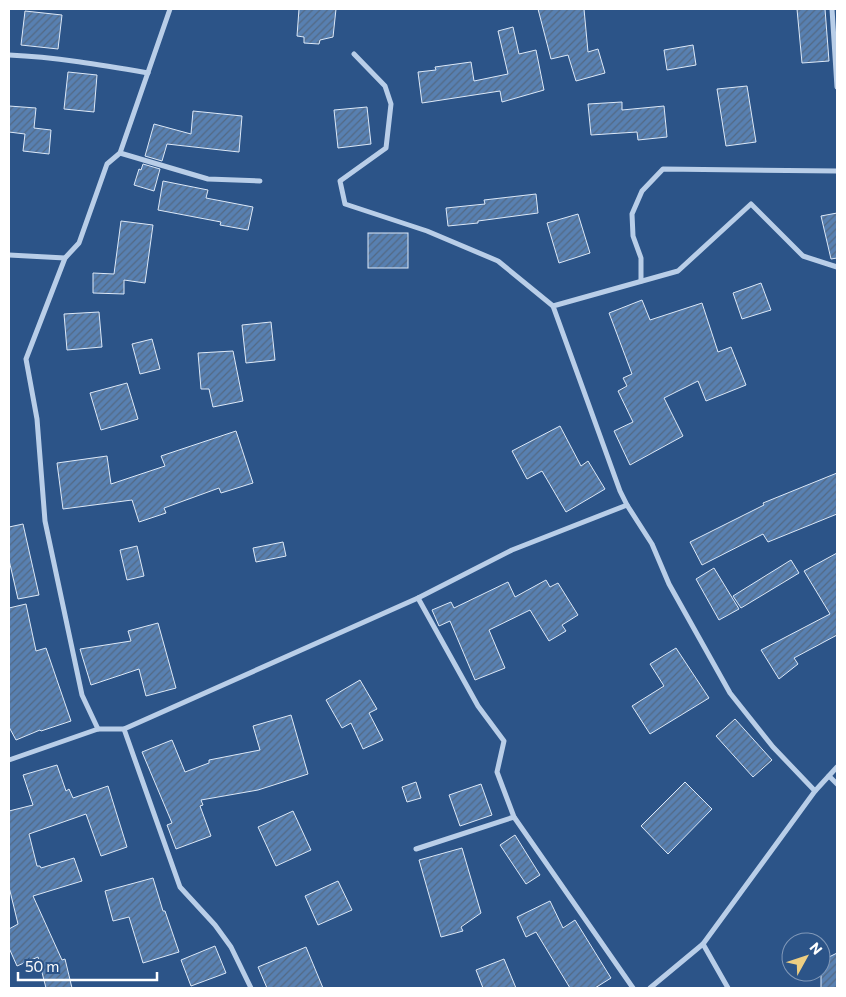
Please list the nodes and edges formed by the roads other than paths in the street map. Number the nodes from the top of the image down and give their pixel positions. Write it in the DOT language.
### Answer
graph roads {
  1 [pos="170,9"];
  2 [pos="832,9"];
  3 [pos="354,54"];
  4 [pos="9,56"];
  5 [pos="148,73"];
  6 [pos="837,87"];
  7 [pos="120,153"];
  8 [pos="837,171"];
  9 [pos="260,181"];
  10 [pos="9,255"];
  11 [pos="65,258"];
  12 [pos="837,267"];
  13 [pos="641,281"];
  14 [pos="554,306"];
  15 [pos="627,506"];
  16 [pos="418,598"];
  17 [pos="98,729"];
  18 [pos="124,729"];
  19 [pos="9,760"];
  20 [pos="837,767"];
  21 [pos="829,776"];
  22 [pos="837,784"];
  23 [pos="815,791"];
  24 [pos="514,817"];
  25 [pos="416,849"];
  26 [pos="703,944"];
  27 [pos="251,988"];
  28 [pos="633,988"];
  29 [pos="650,988"];
  30 [pos="728,988"];
  1 -- 5 [label="street"];
  2 -- 6 [label="street"];
  3 -- 14 [label="street"];
  4 -- 5 [label="street"];
  5 -- 7 [label="street"];
  7 -- 9 [label="street"];
  7 -- 11 [label="street"];
  8 -- 13 [label="street"];
  10 -- 11 [label="street"];
  11 -- 17 [label="street"];
  12 -- 13 [label="street"];
  13 -- 14 [label="street"];
  14 -- 15 [label="street"];
  15 -- 16 [label="street"];
  15 -- 23 [label="street"];
  16 -- 18 [label="street"];
  16 -- 24 [label="street"];
  17 -- 18 [label="street"];
  17 -- 19 [label="street"];
  18 -- 27 [label="street"];
  20 -- 21 [label="street"];
  21 -- 22 [label="street"];
  21 -- 23 [label="street"];
  23 -- 26 [label="street"];
  24 -- 25 [label="street"];
  24 -- 28 [label="street"];
  26 -- 29 [label="street"];
  26 -- 30 [label="street"];
}
